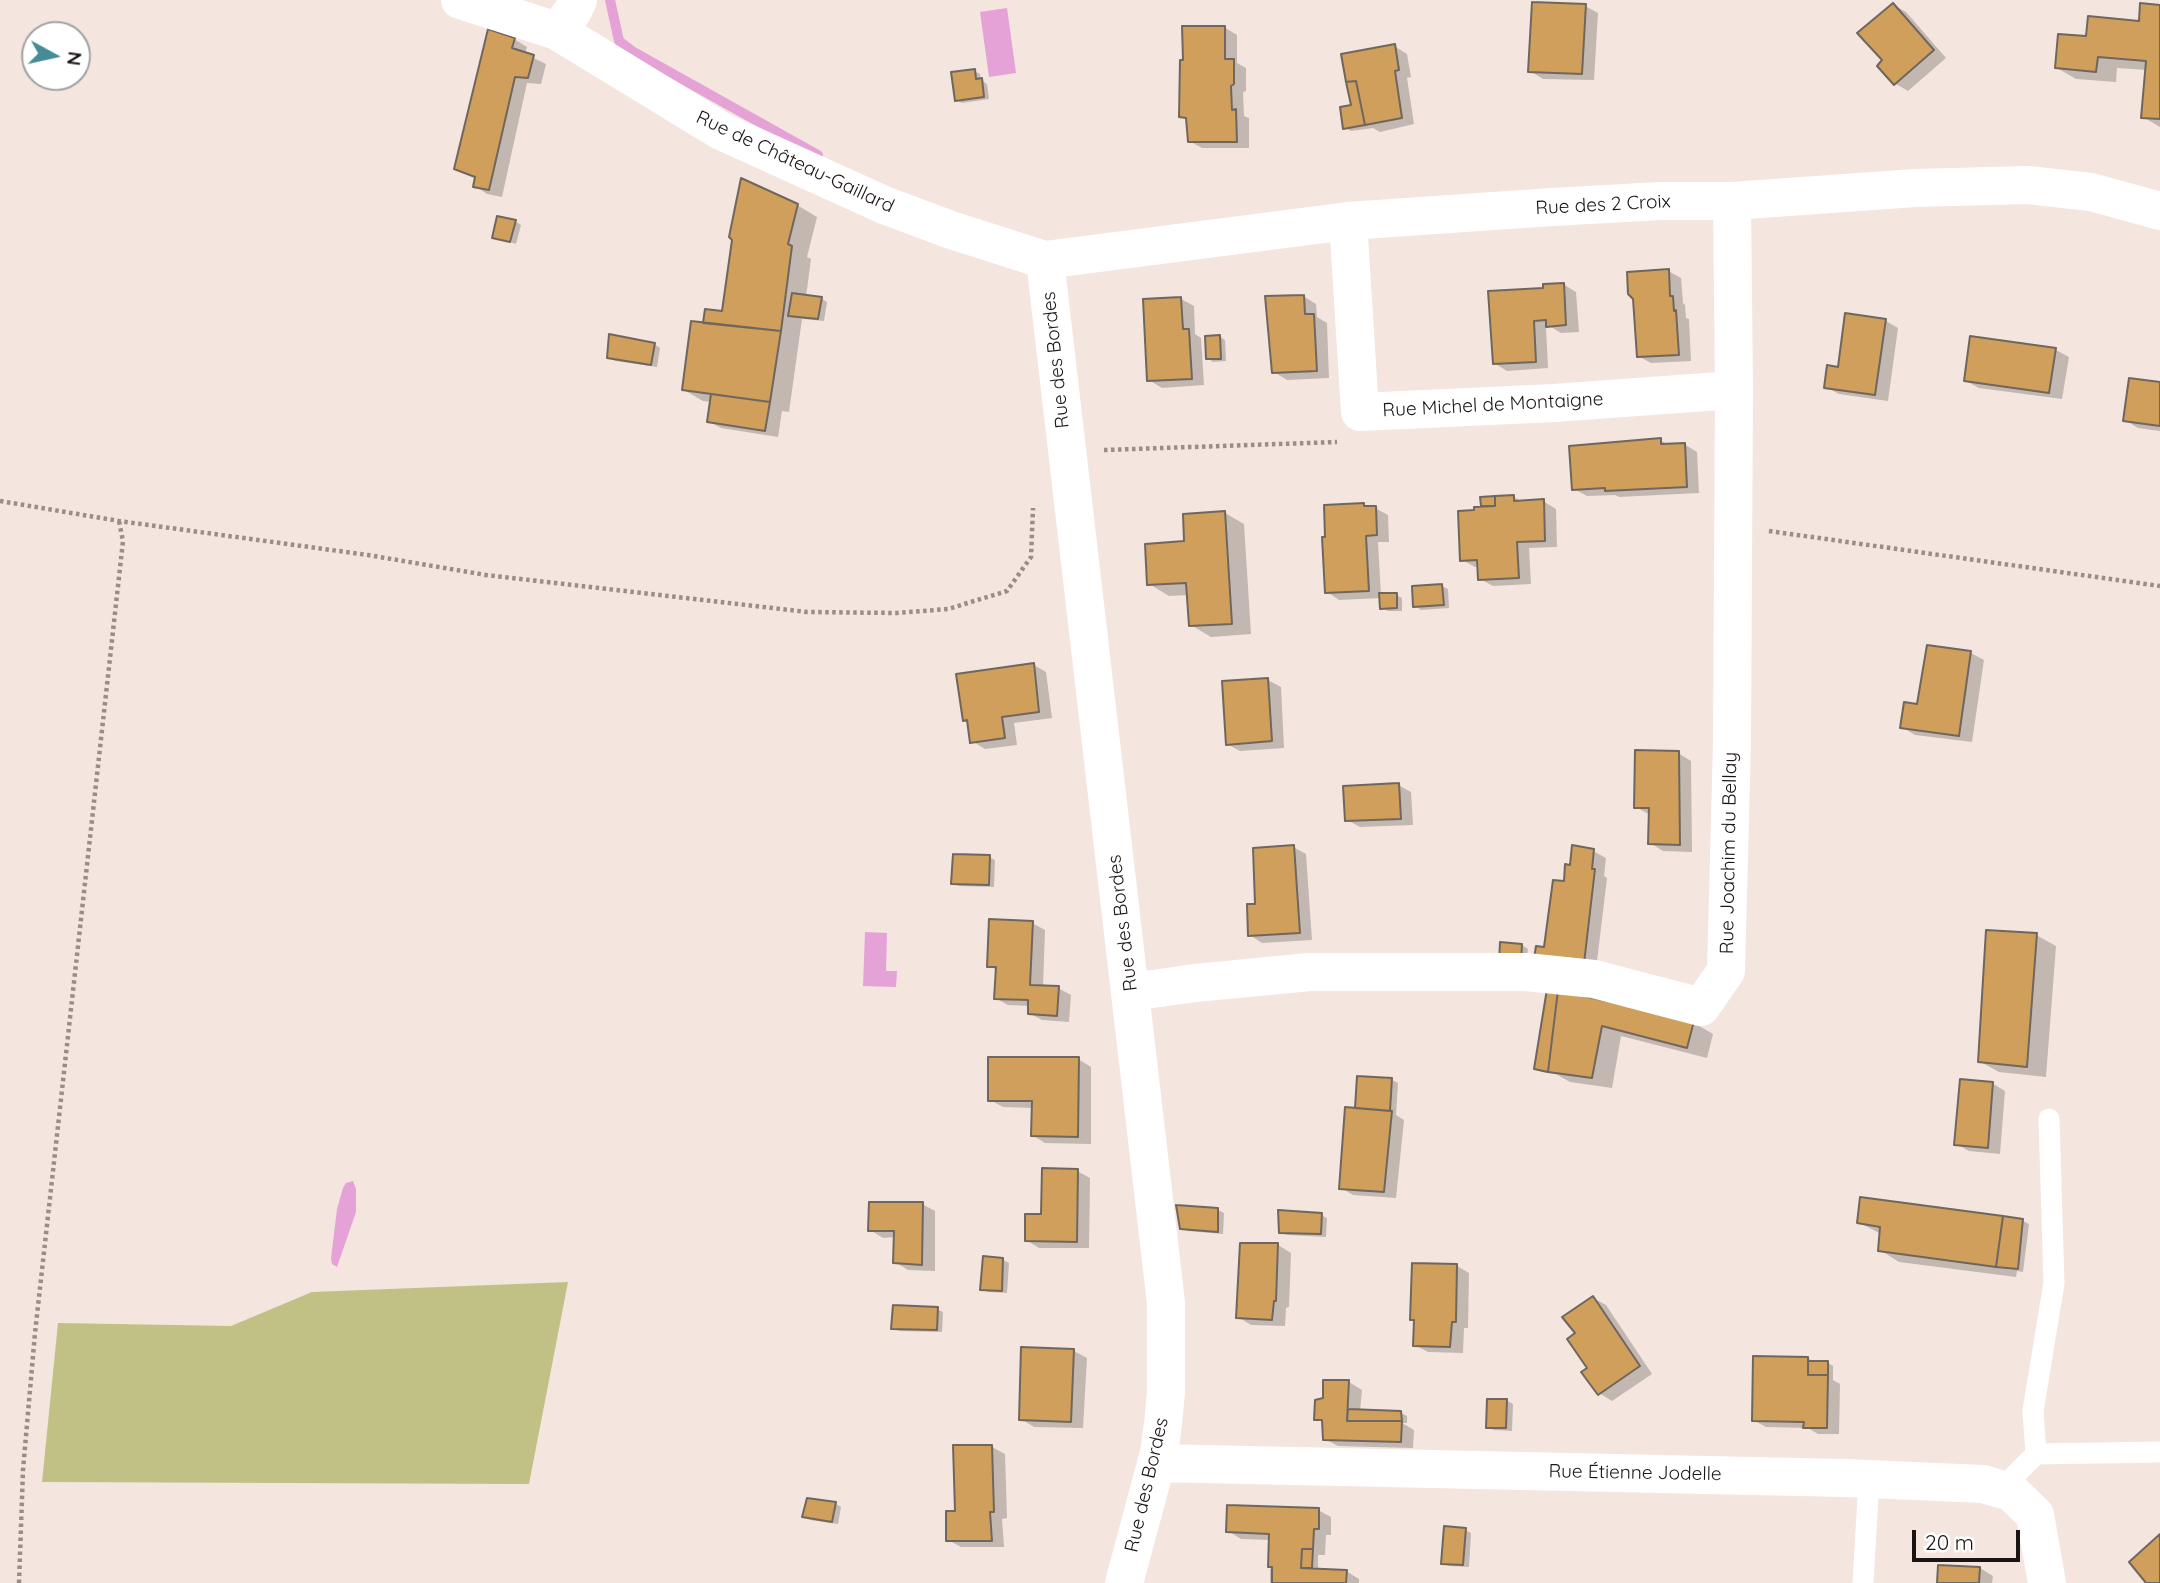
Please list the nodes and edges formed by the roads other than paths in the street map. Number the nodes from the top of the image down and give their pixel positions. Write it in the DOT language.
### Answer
graph roads {
  1 [pos="460,0"];
  2 [pos="578,0"];
  3 [pos="556,31"];
  4 [pos="1732,201"];
  5 [pos="2160,211"];
  6 [pos="1348,221"];
  7 [pos="1045,260"];
  8 [pos="1734,390"];
  9 [pos="1131,992"];
  10 [pos="2049,1119"];
  11 [pos="2160,1452"];
  12 [pos="2036,1454"];
  13 [pos="1156,1463"];
  14 [pos="1869,1479"];
  15 [pos="2011,1492"];
  16 [pos="1124,1583"];
  17 [pos="1863,1583"];
  18 [pos="2047,1583"];
  1 -- 3 [label="street, Rue de Château-Gaillard"];
  2 -- 3 [label="street"];
  3 -- 7 [label="street, Rue de Château-Gaillard"];
  4 -- 5 [label="street, Rue des 2 Croix"];
  4 -- 6 [label="street, Rue des 2 Croix"];
  4 -- 8 [label="street, Rue Joachim du Bellay"];
  6 -- 7 [label="street, Rue des 2 Croix"];
  6 -- 8 [label="street, Rue Michel de Montaigne"];
  7 -- 9 [label="street, Rue des Bordes"];
  8 -- 9 [label="street, Rue Joachim du Bellay"];
  9 -- 13 [label="street, Rue des Bordes"];
  10 -- 12 [label="lane"];
  11 -- 12 [label="lane"];
  12 -- 15 [label="lane"];
  13 -- 14 [label="street, Rue Étienne Jodelle"];
  13 -- 16 [label="street, Rue des Bordes"];
  14 -- 15 [label="street, Rue Étienne Jodelle"];
  14 -- 17 [label="lane"];
  15 -- 18 [label="street"];
}
